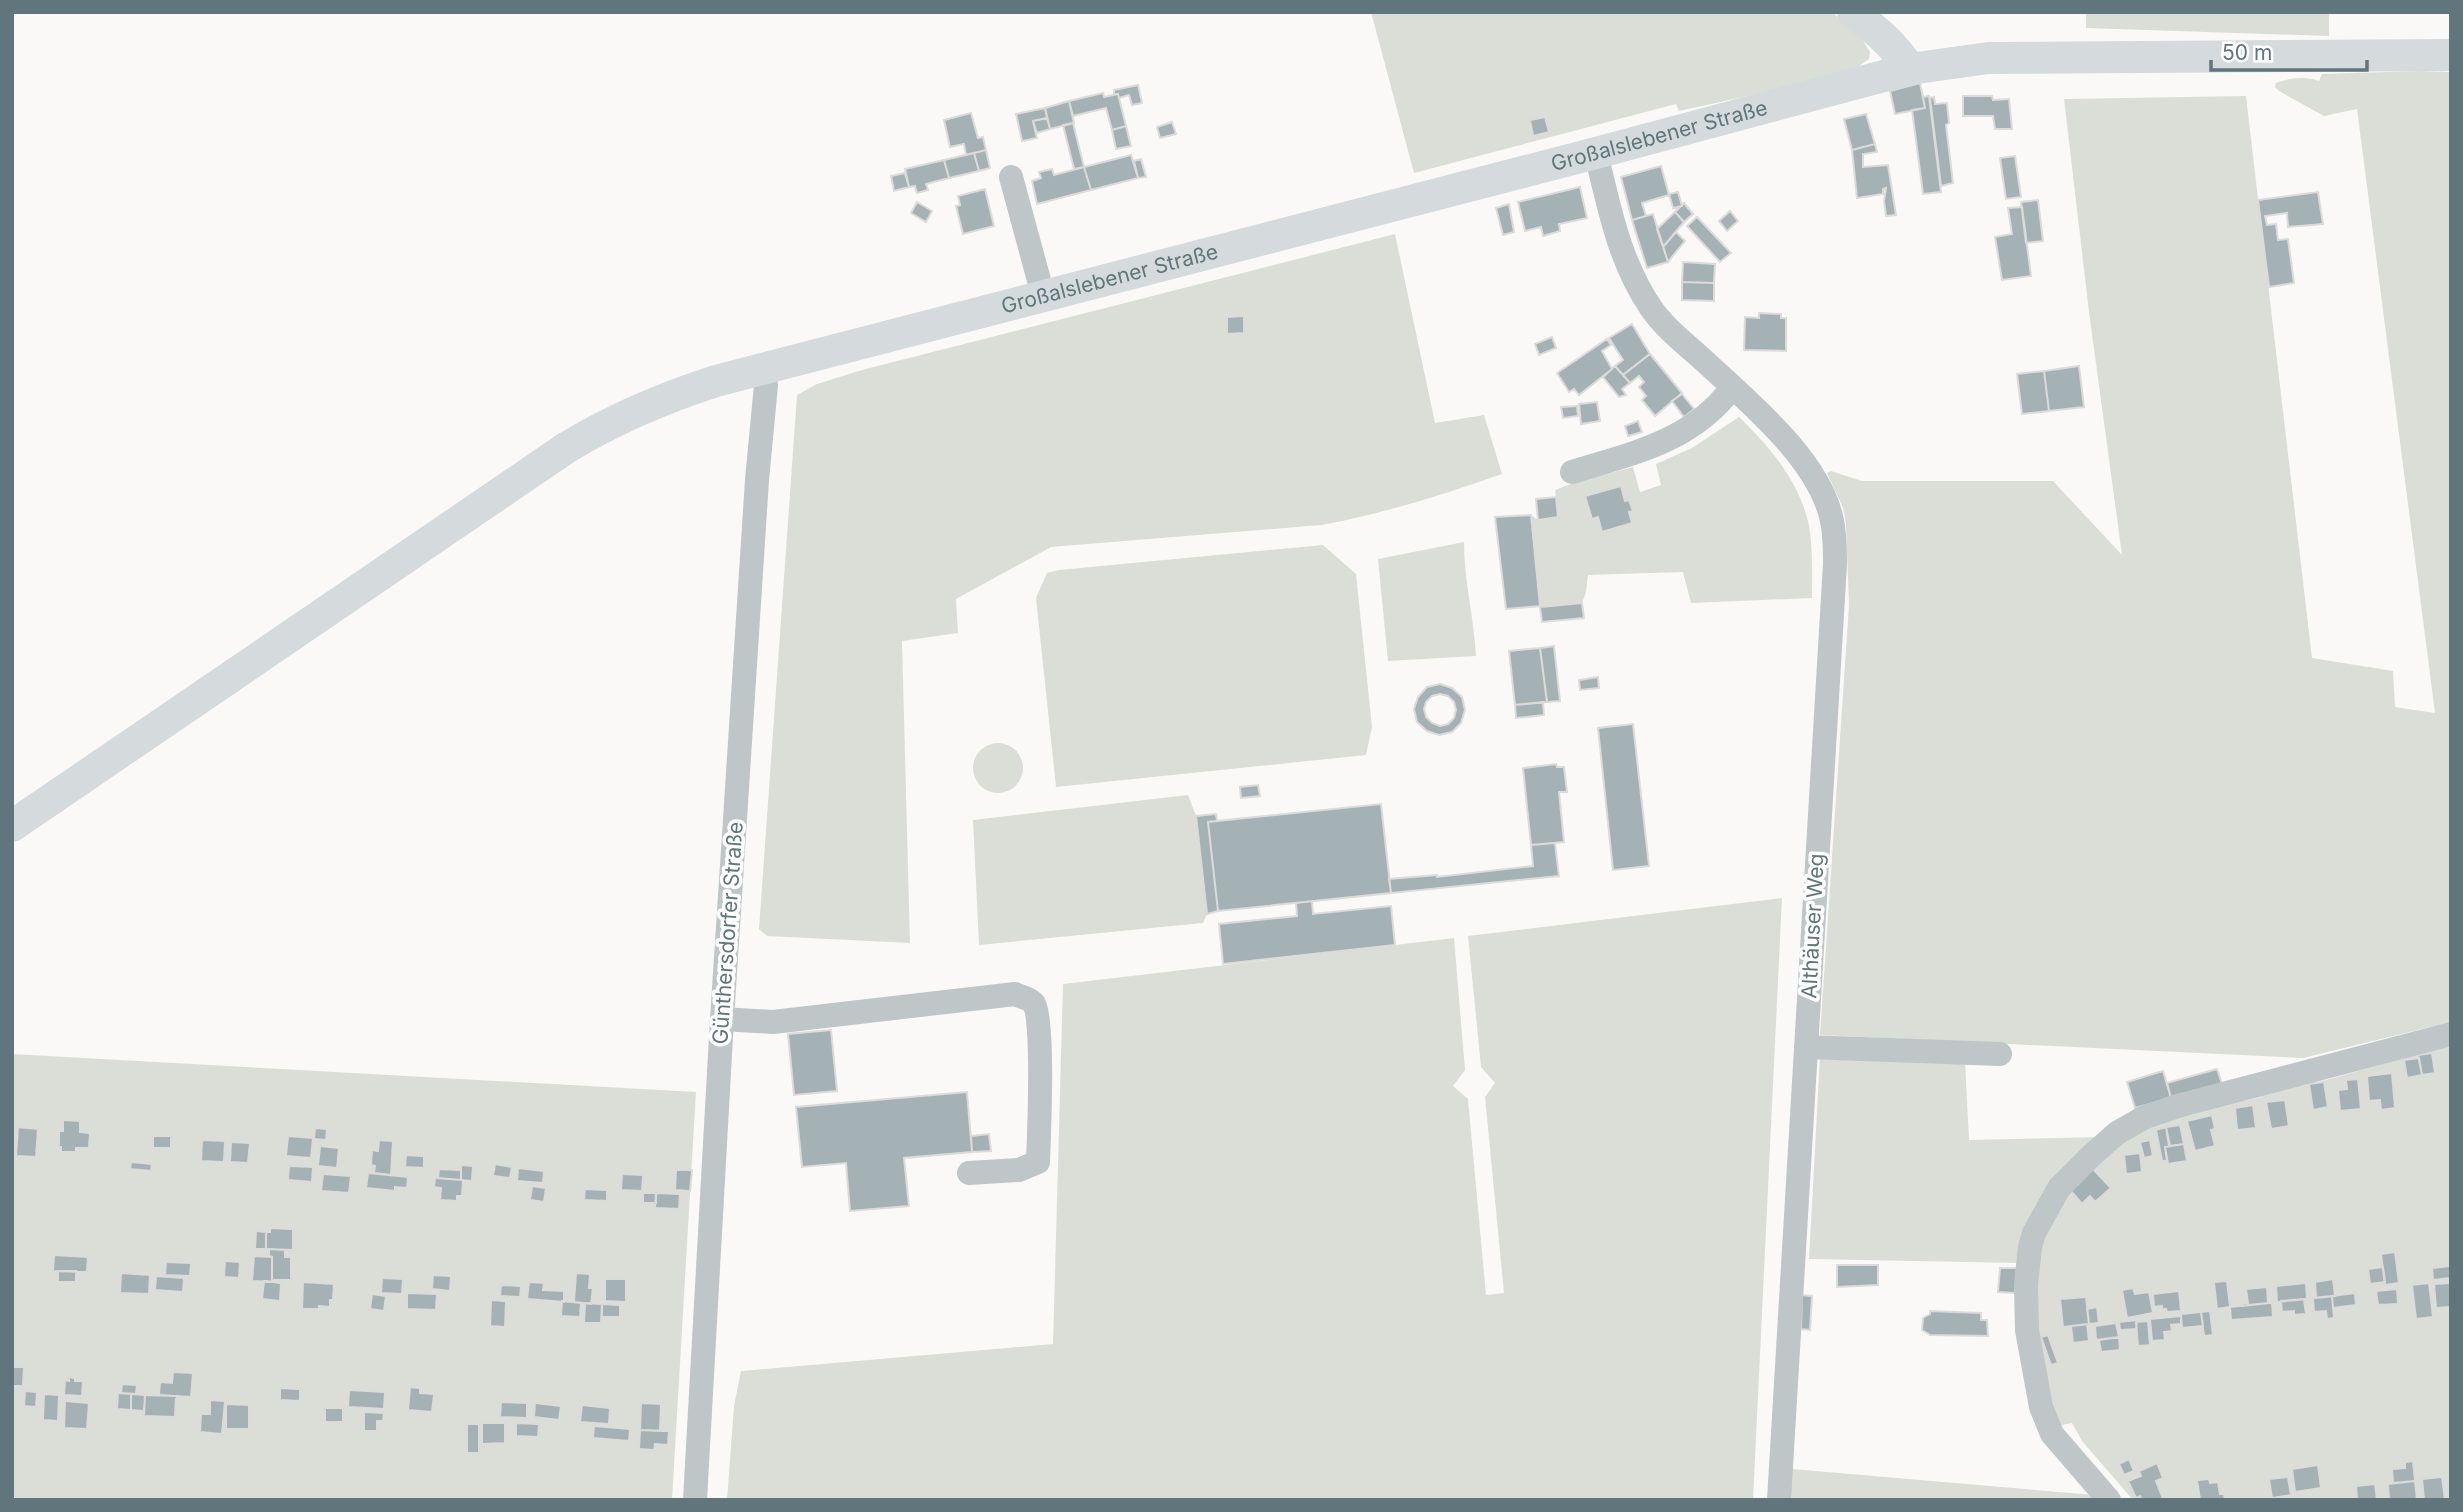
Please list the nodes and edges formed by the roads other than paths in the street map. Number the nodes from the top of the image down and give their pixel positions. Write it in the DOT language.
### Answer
graph roads {
  1 [pos="1853,12"];
  2 [pos="2451,55"];
  3 [pos="1910,69"];
  4 [pos="1597,153"];
  5 [pos="1011,177"];
  6 [pos="1043,295"];
  7 [pos="763,367"];
  8 [pos="1732,388"];
  9 [pos="1572,472"];
  10 [pos="12,826"];
  11 [pos="722,1019"];
  12 [pos="2451,1034"];
  13 [pos="1806,1047"];
  14 [pos="2000,1054"];
  15 [pos="969,1173"];
  16 [pos="695,1500"];
  17 [pos="1779,1500"];
  18 [pos="2109,1500"];
  1 -- 3 [label="main road"];
  2 -- 3 [label="main road, Großalslebener Straße"];
  3 -- 4 [label="main road, Großalslebener Straße"];
  4 -- 6 [label="main road, Großalslebener Straße"];
  4 -- 8 [label="street, Althäuser Weg"];
  5 -- 6 [label="street"];
  6 -- 7 [label="main road, Großalslebener Straße"];
  7 -- 10 [label="main road, Großalslebener Straße"];
  7 -- 11 [label="street, Günthersdorfer Straße"];
  8 -- 9 [label="street"];
  8 -- 13 [label="street, Althäuser Weg"];
  11 -- 15 [label="street"];
  11 -- 16 [label="street, Günthersdorfer Straße"];
  12 -- 18 [label="street"];
  13 -- 14 [label="street"];
  13 -- 17 [label="street, Althäuser Weg"];
}
